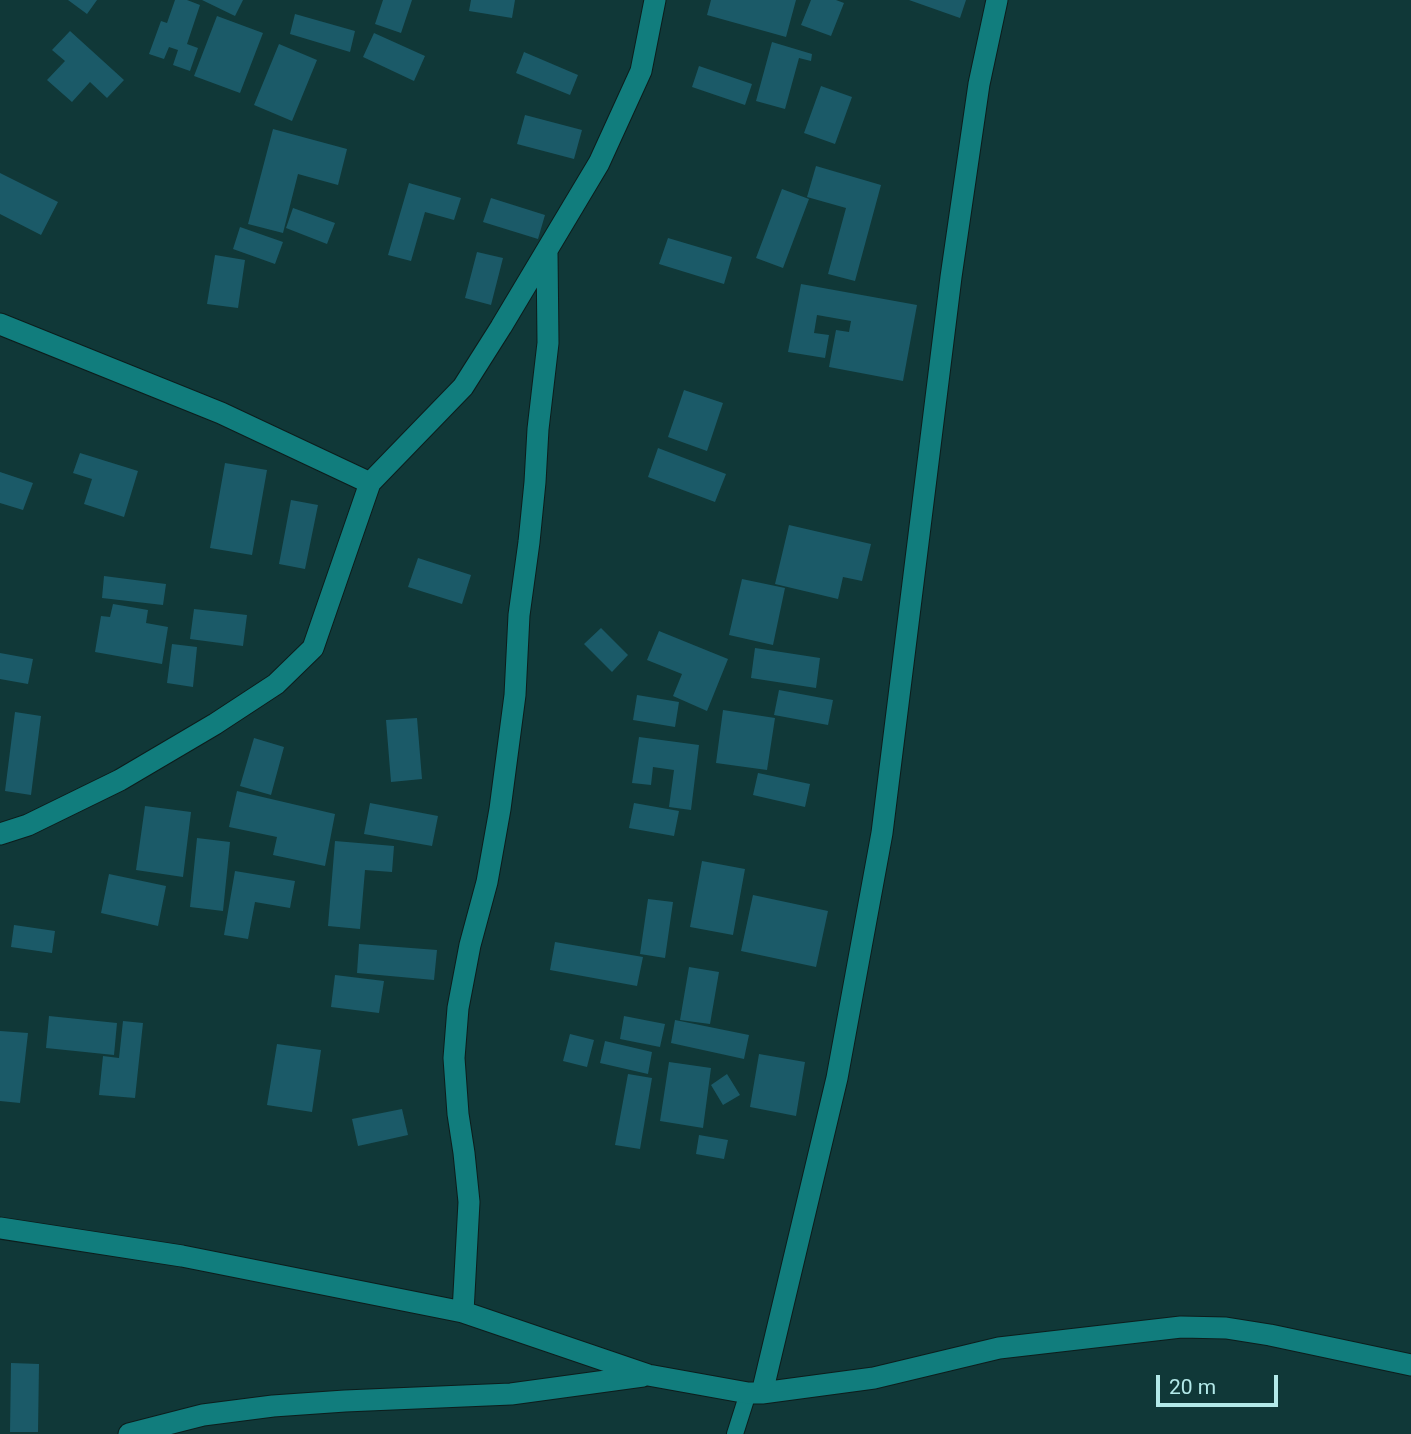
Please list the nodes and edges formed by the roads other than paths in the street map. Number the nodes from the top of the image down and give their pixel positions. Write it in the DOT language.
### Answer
graph roads {
  1 [pos="655,0"];
  2 [pos="997,0"];
  3 [pos="547,250"];
  4 [pos="0,324"];
  5 [pos="370,483"];
  6 [pos="0,834"];
  7 [pos="0,1227"];
  8 [pos="463,1312"];
  9 [pos="1411,1366"];
  10 [pos="648,1375"];
  11 [pos="755,1393"];
  12 [pos="129,1434"];
  13 [pos="734,1434"];
  1 -- 3 [label="street"];
  2 -- 11 [label="street"];
  3 -- 5 [label="street"];
  3 -- 8 [label="street"];
  4 -- 5 [label="street"];
  5 -- 6 [label="street"];
  7 -- 8 [label="street"];
  8 -- 10 [label="street"];
  9 -- 11 [label="street"];
  10 -- 11 [label="street"];
  10 -- 12 [label="street"];
  11 -- 13 [label="lane"];
}
